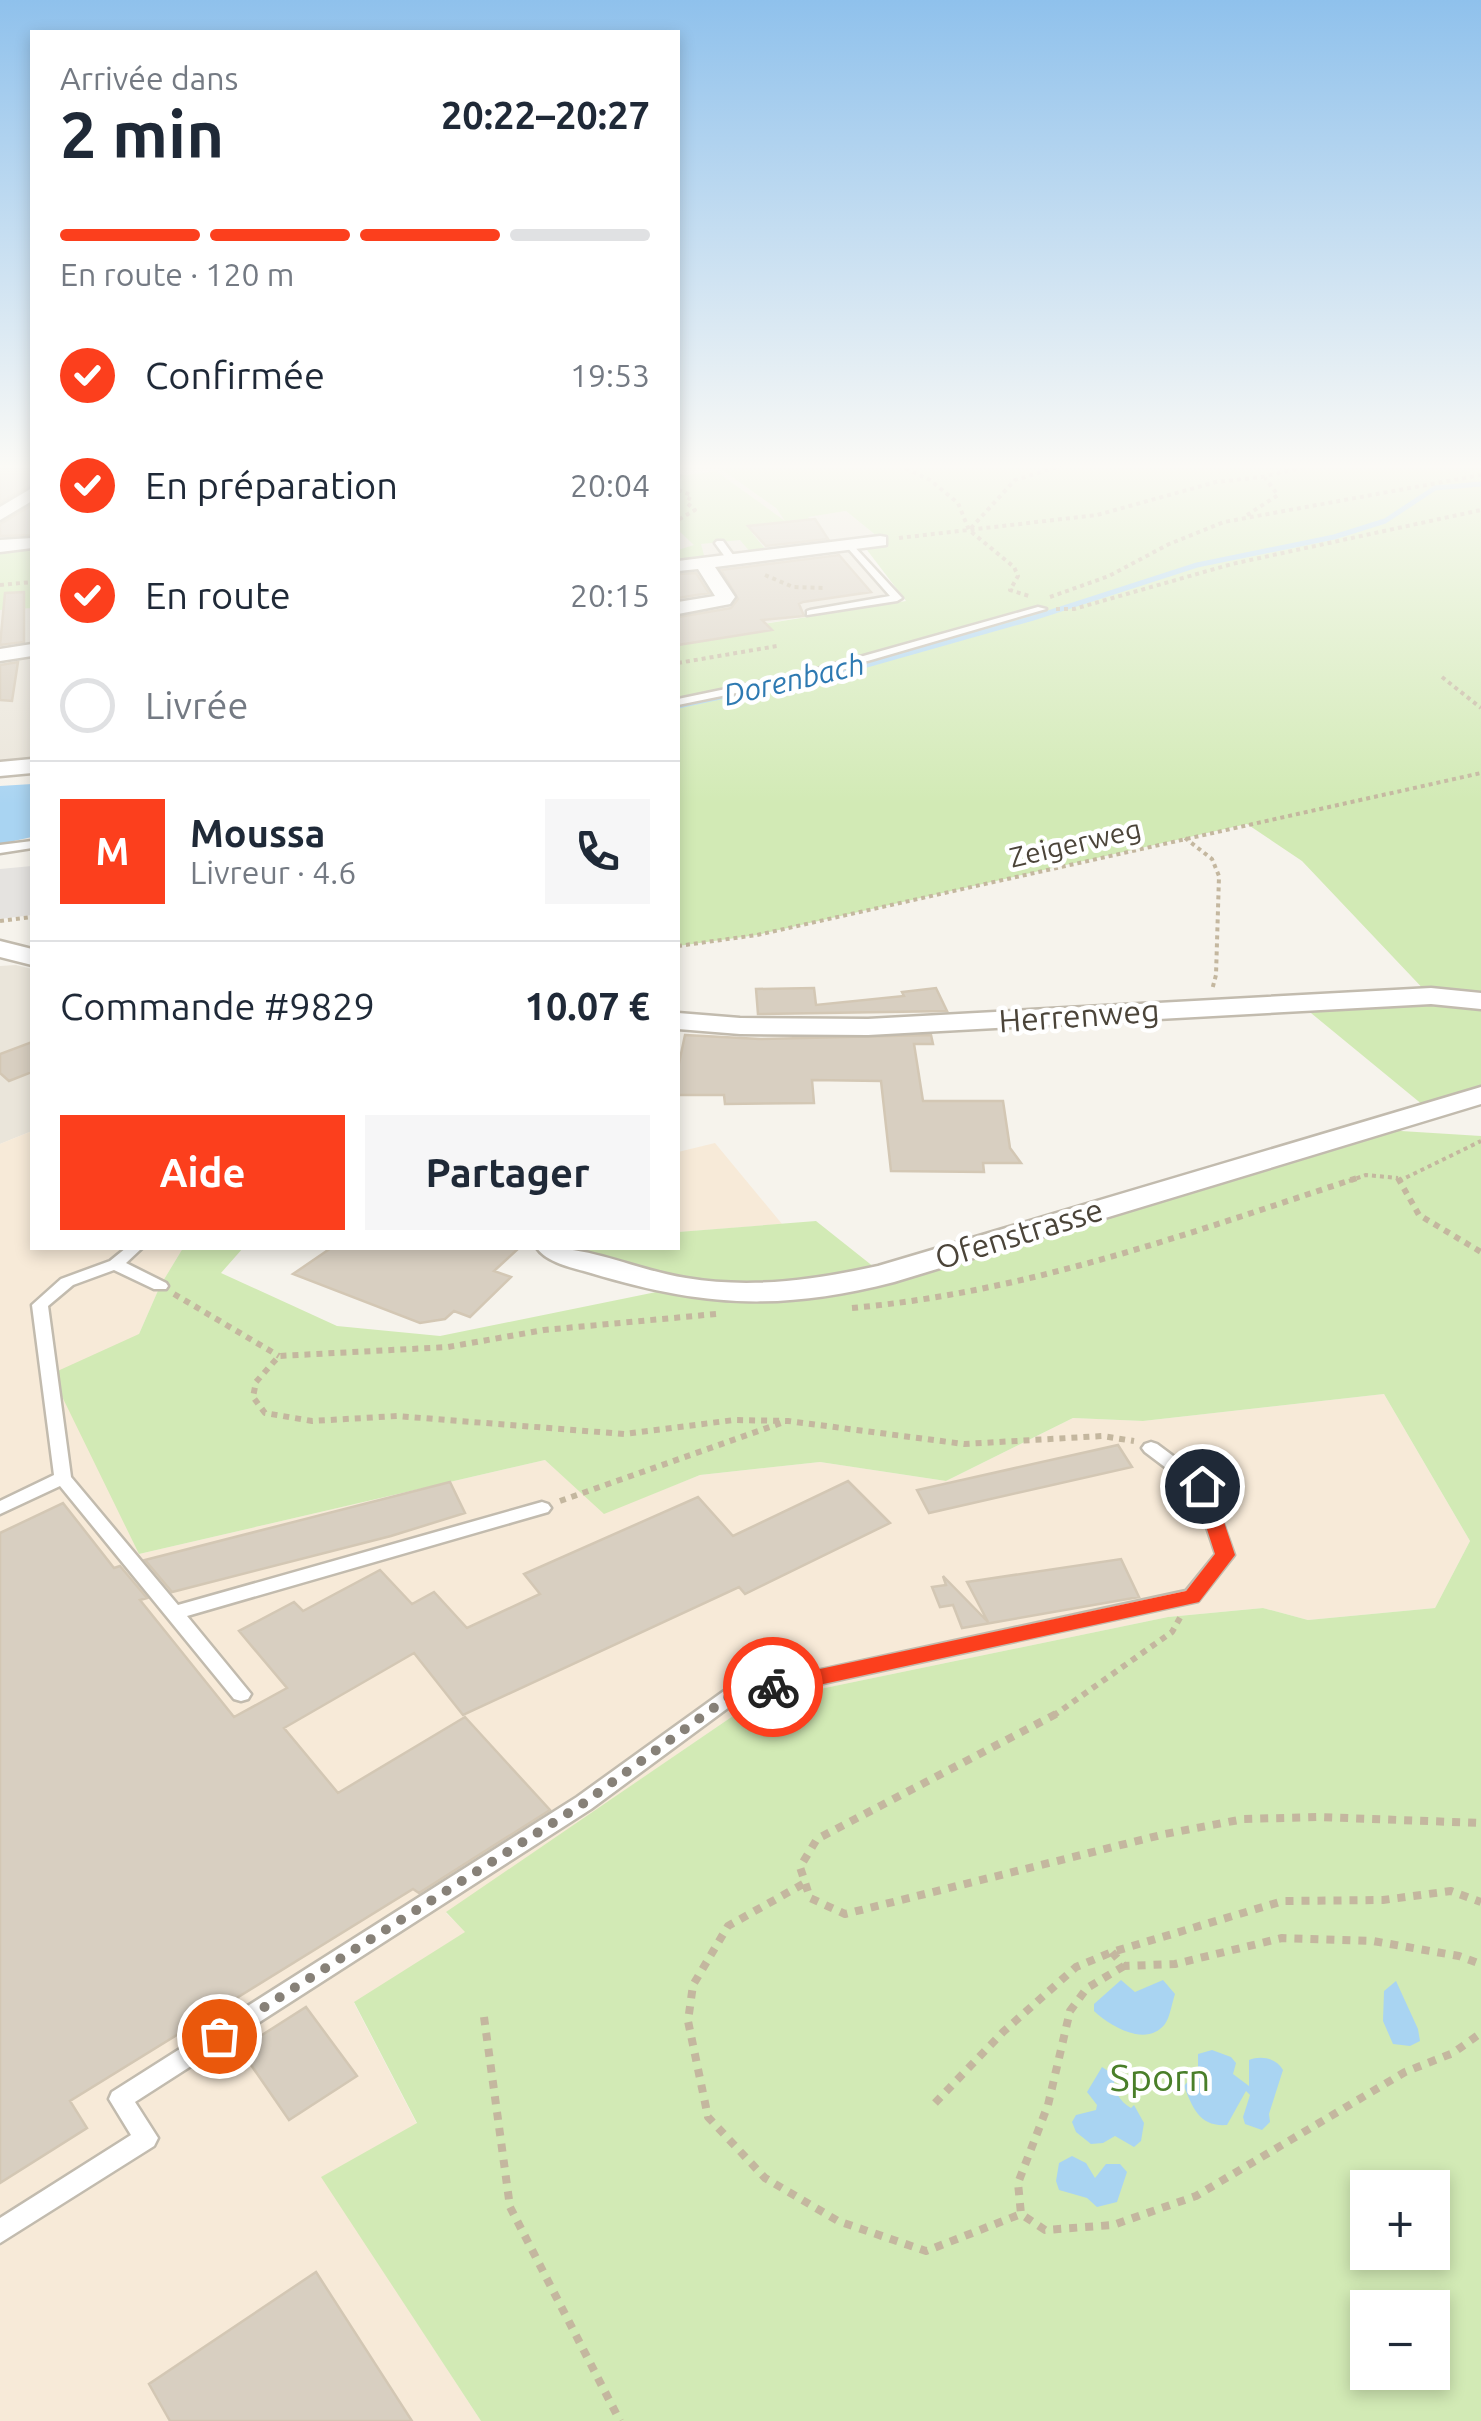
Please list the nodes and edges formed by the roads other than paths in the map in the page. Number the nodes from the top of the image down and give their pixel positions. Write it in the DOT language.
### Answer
graph roads {
  1 [pos="711,578"];
  2 [pos="879,578"];
  3 [pos="1041,604"];
  4 [pos="680,608"];
  5 [pos="810,613"];
  6 [pos="30,650"];
  7 [pos="0,655"];
  8 [pos="680,702"];
  9 [pos="30,766"];
  10 [pos="0,768"];
  11 [pos="30,845"];
  12 [pos="0,849"];
  13 [pos="0,949"];
  14 [pos="30,956"];
  15 [pos="1481,1002"];
  16 [pos="680,1021"];
  17 [pos="1481,1095"];
  18 [pos="132,1250"];
  19 [pos="558,1250"];
  20 [pos="115,1264"];
  21 [pos="160,1286"];
  22 [pos="1151,1448"];
  23 [pos="63,1478"];
  24 [pos="0,1508"];
  25 [pos="542,1508"];
  26 [pos="174,1613"];
  27 [pos="240,1694"];
  28 [pos="0,2232"];
  1 -- 4 [label="street"];
  2 -- 5 [label="lane"];
  3 -- 8 [label="lane"];
  6 -- 7 [label="street"];
  9 -- 10 [label="street"];
  11 -- 12 [label="lane"];
  13 -- 14 [label="street"];
  15 -- 16 [label="street, Herrenweg"];
  17 -- 19 [label="street, Ofenstrasse"];
  18 -- 20 [label="lane"];
  20 -- 21 [label="lane"];
  20 -- 23 [label="lane"];
  22 -- 28 [label="lane"];
  23 -- 24 [label="lane"];
  23 -- 26 [label="lane"];
  25 -- 26 [label="lane"];
  26 -- 27 [label="lane"];
}
